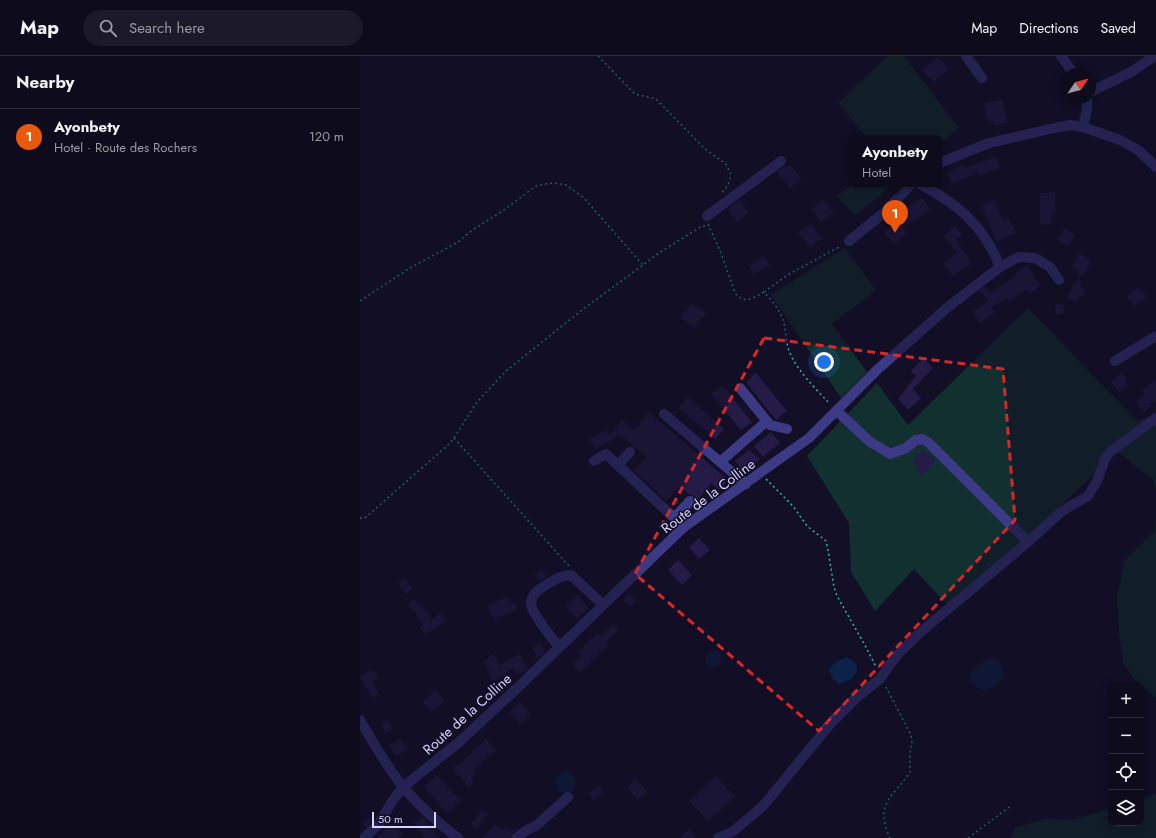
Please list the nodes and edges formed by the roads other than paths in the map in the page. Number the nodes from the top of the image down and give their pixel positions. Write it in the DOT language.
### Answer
graph roads {
  1 [pos="966,56"];
  2 [pos="1061,56"];
  3 [pos="1156,56"];
  4 [pos="1070,68"];
  5 [pos="982,78"];
  6 [pos="1096,89"];
  7 [pos="1087,104"];
  8 [pos="1083,127"];
  9 [pos="781,161"];
  10 [pos="942,162"];
  11 [pos="1156,167"];
  12 [pos="908,187"];
  13 [pos="925,187"];
  14 [pos="707,216"];
  15 [pos="849,241"];
  16 [pos="1000,267"];
  17 [pos="1059,280"];
  18 [pos="1156,336"];
  19 [pos="1115,361"];
  20 [pos="740,388"];
  21 [pos="837,411"];
  22 [pos="664,414"];
  23 [pos="1156,418"];
  24 [pos="767,421"];
  25 [pos="787,429"];
  26 [pos="630,452"];
  27 [pos="594,461"];
  28 [pos="720,462"];
  29 [pos="618,465"];
  30 [pos="746,484"];
  31 [pos="690,501"];
  32 [pos="674,518"];
  33 [pos="684,527"];
  34 [pos="1028,542"];
  35 [pos="603,605"];
  36 [pos="559,647"];
  37 [pos="360,720"];
  38 [pos="404,787"];
  39 [pos="568,797"];
  40 [pos="364,838"];
  41 [pos="458,838"];
  42 [pos="516,838"];
  43 [pos="718,838"];
  1 -- 5 [label="street"];
  2 -- 4 [label="street"];
  3 -- 6 [label="street"];
  7 -- 8 [label="street"];
  8 -- 10 [label="street"];
  8 -- 11 [label="street"];
  9 -- 14 [label="street"];
  12 -- 15 [label="street"];
  13 -- 16 [label="street"];
  16 -- 17 [label="street, Route de la Colline"];
  16 -- 21 [label="street, Route de la Colline"];
  18 -- 19 [label="street"];
  20 -- 24 [label="street"];
  21 -- 30 [label="street, Route de la Colline"];
  21 -- 34 [label="street"];
  22 -- 28 [label="street"];
  23 -- 34 [label="street"];
  24 -- 25 [label="street"];
  24 -- 28 [label="street"];
  26 -- 29 [label="street"];
  27 -- 29 [label="street"];
  28 -- 30 [label="street"];
  29 -- 32 [label="street"];
  30 -- 33 [label="street, Route de la Colline"];
  31 -- 32 [label="street"];
  32 -- 33 [label="street"];
  33 -- 35 [label="street, Route de la Colline"];
  34 -- 43 [label="street"];
  35 -- 36 [label="street, Route de la Colline"];
  35 -- 36 [label="street"];
  36 -- 38 [label="street, Route de la Colline"];
  37 -- 38 [label="street"];
  38 -- 40 [label="street, Route de la Colline"];
  38 -- 41 [label="street"];
  39 -- 42 [label="street"];
}
